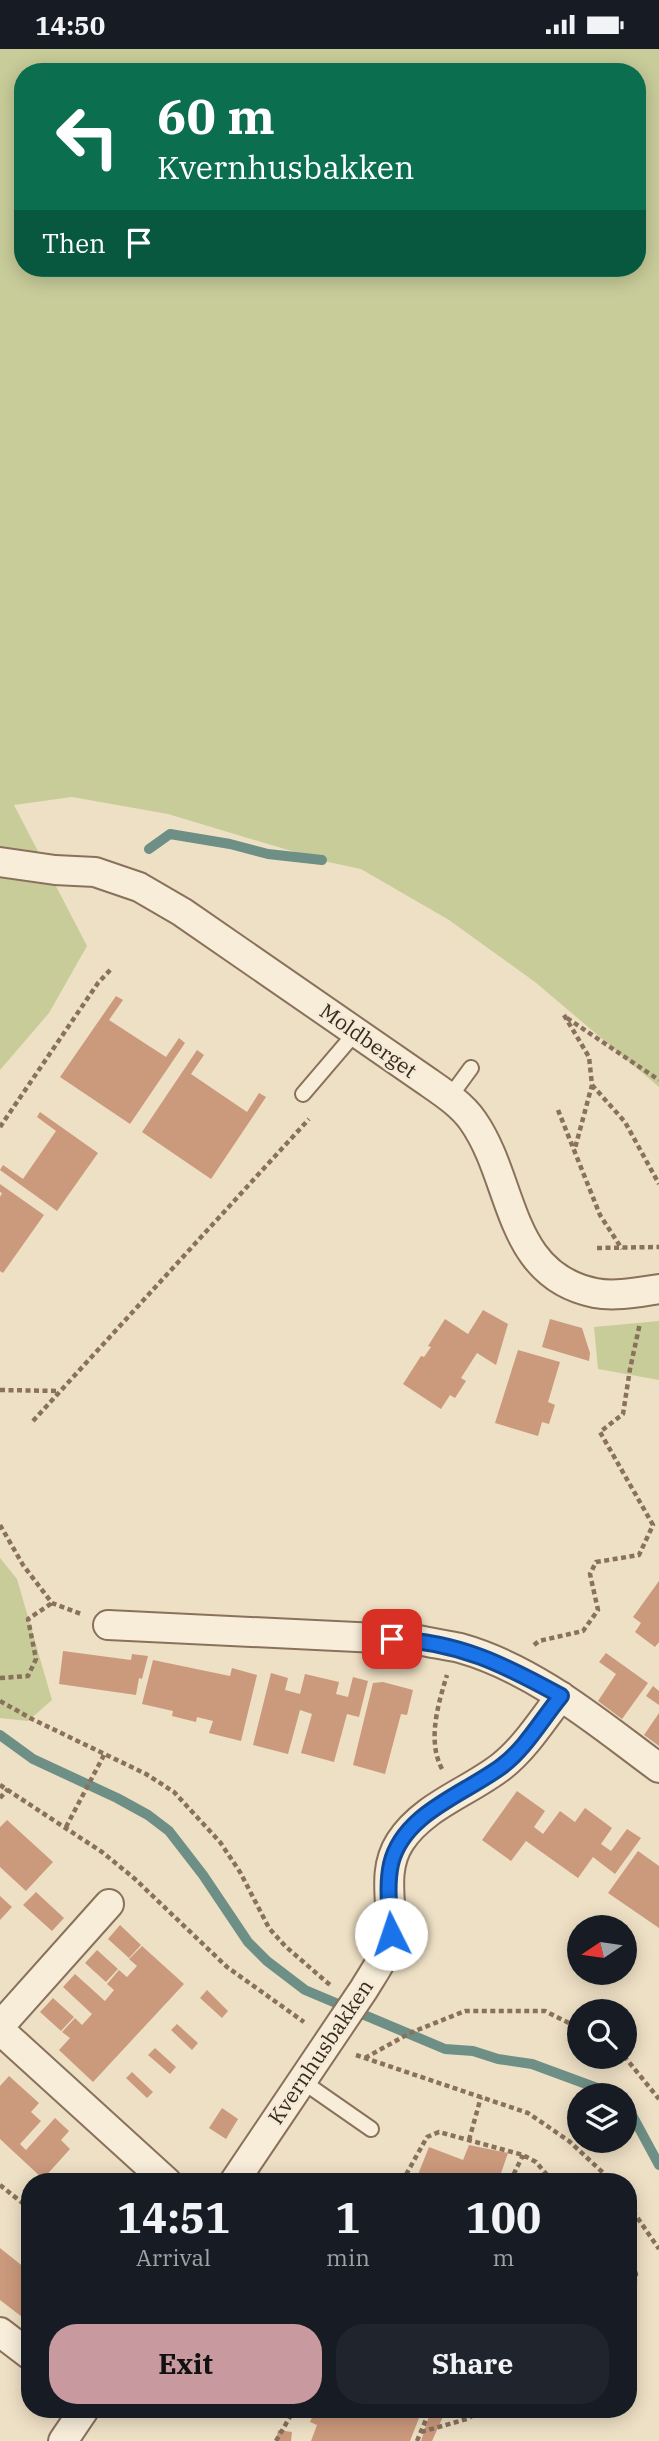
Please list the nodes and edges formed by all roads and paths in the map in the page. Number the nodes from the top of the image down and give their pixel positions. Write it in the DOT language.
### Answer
graph roads {
  1 [pos="0,862"];
  2 [pos="111,969"];
  3 [pos="356,1032"];
  4 [pos="471,1069"];
  5 [pos="659,1080"];
  6 [pos="592,1085"];
  7 [pos="303,1094"];
  8 [pos="449,1098"];
  9 [pos="558,1110"];
  10 [pos="313,1115"];
  11 [pos="0,1127"];
  12 [pos="574,1152"];
  13 [pos="659,1184"];
  14 [pos="659,1247"];
  15 [pos="597,1248"];
  16 [pos="622,1249"];
  17 [pos="659,1289"];
  18 [pos="641,1321"];
  19 [pos="0,1390"];
  20 [pos="60,1391"];
  21 [pos="33,1421"];
  22 [pos="0,1525"];
  23 [pos="656,1525"];
  24 [pos="52,1603"];
  25 [pos="108,1625"];
  26 [pos="452,1665"];
  27 [pos="508,1667"];
  28 [pos="0,1678"];
  29 [pos="561,1696"];
  30 [pos="0,1701"];
  31 [pos="104,1755"];
  32 [pos="436,1756"];
  33 [pos="659,1768"];
  34 [pos="0,1784"];
  35 [pos="8,1789"];
  36 [pos="0,1798"];
  37 [pos="66,1827"];
  38 [pos="109,1905"];
  39 [pos="333,1987"];
  40 [pos="567,2022"];
  41 [pos="310,2027"];
  42 [pos="0,2028"];
  43 [pos="348,2052"];
  44 [pos="365,2058"];
  45 [pos="635,2069"];
  46 [pos="302,2081"];
  47 [pos="481,2097"];
  48 [pos="659,2099"];
  49 [pos="371,2129"];
  50 [pos="470,2140"];
  51 [pos="523,2155"];
  52 [pos="157,2173"];
  53 [pos="240,2173"];
  54 [pos="407,2173"];
  55 [pos="514,2173"];
  56 [pos="545,2173"];
  57 [pos="603,2173"];
  58 [pos="0,2185"];
  59 [pos="21,2202"];
  60 [pos="637,2217"];
  61 [pos="659,2249"];
  62 [pos="0,2332"];
  63 [pos="21,2348"];
  64 [pos="79,2418"];
  65 [pos="289,2418"];
  66 [pos="427,2418"];
  67 [pos="469,2418"];
  68 [pos="421,2432"];
  69 [pos="63,2441"];
  70 [pos="276,2441"];
  71 [pos="417,2441"];
  1 -- 3 [label="street, Moldberget"];
  2 -- 11 [label="path"];
  3 -- 7 [label="lane"];
  3 -- 8 [label="street, Moldberget"];
  4 -- 8 [label="lane"];
  5 -- 6 [label="path"];
  6 -- 12 [label="path"];
  6 -- 13 [label="path"];
  8 -- 17 [label="street, Moldberget"];
  9 -- 12 [label="path"];
  10 -- 20 [label="path"];
  12 -- 16 [label="path"];
  14 -- 16 [label="path"];
  15 -- 16 [label="path"];
  18 -- 23 [label="path"];
  19 -- 20 [label="path"];
  20 -- 21 [label="path"];
  22 -- 24 [label="path"];
  23 -- 27 [label="path"];
  24 -- 25 [label="path"];
  24 -- 28 [label="path"];
  25 -- 27 [label="street"];
  26 -- 32 [label="path"];
  27 -- 29 [label="street"];
  29 -- 33 [label="street"];
  29 -- 46 [label="street, Kvernhusbakken"];
  30 -- 31 [label="path"];
  31 -- 37 [label="path"];
  31 -- 39 [label="path"];
  34 -- 35 [label="path"];
  35 -- 36 [label="path"];
  35 -- 37 [label="path"];
  37 -- 41 [label="path"];
  38 -- 42 [label="street"];
  40 -- 44 [label="path"];
  42 -- 52 [label="street"];
  43 -- 44 [label="path"];
  44 -- 47 [label="path"];
  45 -- 48 [label="path"];
  46 -- 49 [label="lane"];
  46 -- 53 [label="street, Kvernhusbakken"];
  47 -- 50 [label="path"];
  47 -- 57 [label="path"];
  50 -- 51 [label="path"];
  50 -- 54 [label="path"];
  51 -- 55 [label="path"];
  51 -- 56 [label="path"];
  58 -- 59 [label="path"];
  60 -- 61 [label="path"];
  62 -- 63 [label="street"];
  64 -- 69 [label="street"];
  65 -- 70 [label="path"];
  66 -- 68 [label="path"];
  67 -- 68 [label="path"];
  68 -- 71 [label="path"];
}
